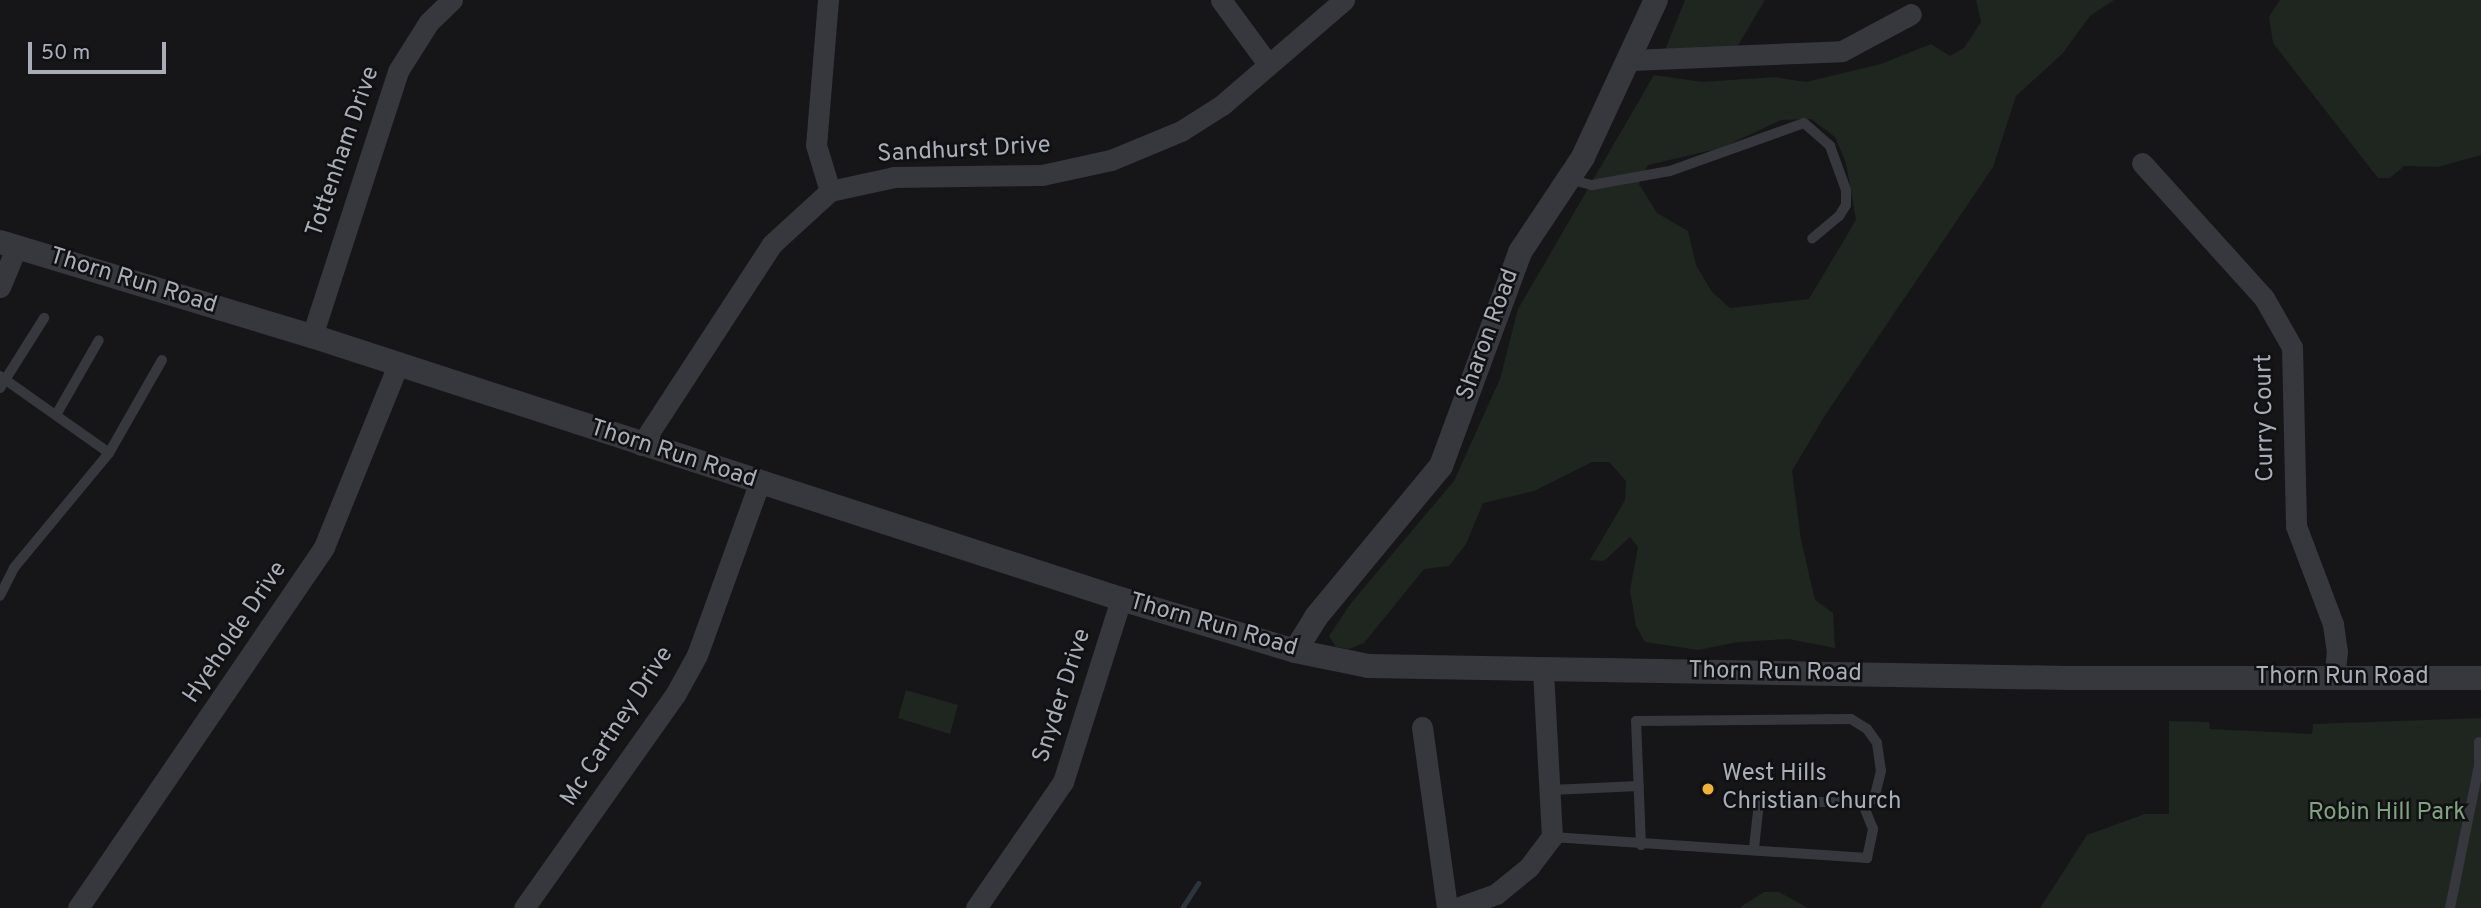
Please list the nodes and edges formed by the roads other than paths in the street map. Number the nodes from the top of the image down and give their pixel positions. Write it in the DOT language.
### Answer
graph roads {
  1 [pos="452,0"];
  2 [pos="828,0"];
  3 [pos="1221,0"];
  4 [pos="1344,0"];
  5 [pos="1656,0"];
  6 [pos="1911,14"];
  7 [pos="1631,60"];
  8 [pos="1268,64"];
  9 [pos="2142,163"];
  10 [pos="1569,179"];
  11 [pos="830,191"];
  12 [pos="1812,239"];
  13 [pos="8,244"];
  14 [pos="0,287"];
  15 [pos="44,318"];
  16 [pos="312,336"];
  17 [pos="99,341"];
  18 [pos="162,360"];
  19 [pos="398,365"];
  20 [pos="2,382"];
  21 [pos="56,415"];
  22 [pos="641,445"];
  23 [pos="109,453"];
  24 [pos="759,484"];
  25 [pos="0,596"];
  26 [pos="1121,599"];
  27 [pos="1295,651"];
  28 [pos="1543,669"];
  29 [pos="2334,678"];
  30 [pos="2481,678"];
  31 [pos="1422,727"];
  32 [pos="2479,742"];
  33 [pos="1639,786"];
  34 [pos="1551,790"];
  35 [pos="1862,802"];
  36 [pos="1552,837"];
  37 [pos="1641,845"];
  38 [pos="1754,848"];
  39 [pos="78,908"];
  40 [pos="524,908"];
  41 [pos="976,908"];
  42 [pos="1447,908"];
  43 [pos="1458,908"];
  44 [pos="2450,908"];
  1 -- 16 [label="street, Tottenham Drive"];
  2 -- 11 [label="street"];
  3 -- 8 [label="street"];
  4 -- 8 [label="street, Sandhurst Drive"];
  5 -- 7 [label="street, Sharon Road"];
  6 -- 7 [label="street"];
  7 -- 10 [label="street, Sharon Road"];
  8 -- 11 [label="street, Sandhurst Drive"];
  9 -- 29 [label="street, Curry Court"];
  10 -- 12 [label="lane"];
  10 -- 27 [label="street, Sharon Road"];
  11 -- 22 [label="street, Sandhurst Drive"];
  13 -- 14 [label="street"];
  13 -- 16 [label="street, Thorn Run Road"];
  15 -- 20 [label="lane"];
  16 -- 19 [label="street, Thorn Run Road"];
  17 -- 21 [label="lane"];
  18 -- 23 [label="lane"];
  19 -- 22 [label="street, Thorn Run Road"];
  19 -- 39 [label="street, Hyeholde Drive"];
  20 -- 21 [label="lane"];
  21 -- 23 [label="lane"];
  22 -- 24 [label="street, Thorn Run Road"];
  23 -- 25 [label="lane"];
  24 -- 26 [label="street, Thorn Run Road"];
  24 -- 40 [label="street, Mc Cartney Drive"];
  26 -- 27 [label="street, Thorn Run Road"];
  26 -- 41 [label="street, Snyder Drive"];
  27 -- 28 [label="street, Thorn Run Road"];
  28 -- 29 [label="street, Thorn Run Road"];
  28 -- 34 [label="street"];
  29 -- 30 [label="street, Thorn Run Road"];
  31 -- 42 [label="street"];
  32 -- 44 [label="lane"];
  33 -- 34 [label="lane"];
  33 -- 35 [label="lane"];
  33 -- 37 [label="lane"];
  34 -- 36 [label="street"];
  35 -- 38 [label="lane"];
  35 -- 38 [label="lane"];
  36 -- 37 [label="lane"];
  36 -- 43 [label="street"];
  37 -- 38 [label="lane"];
}
